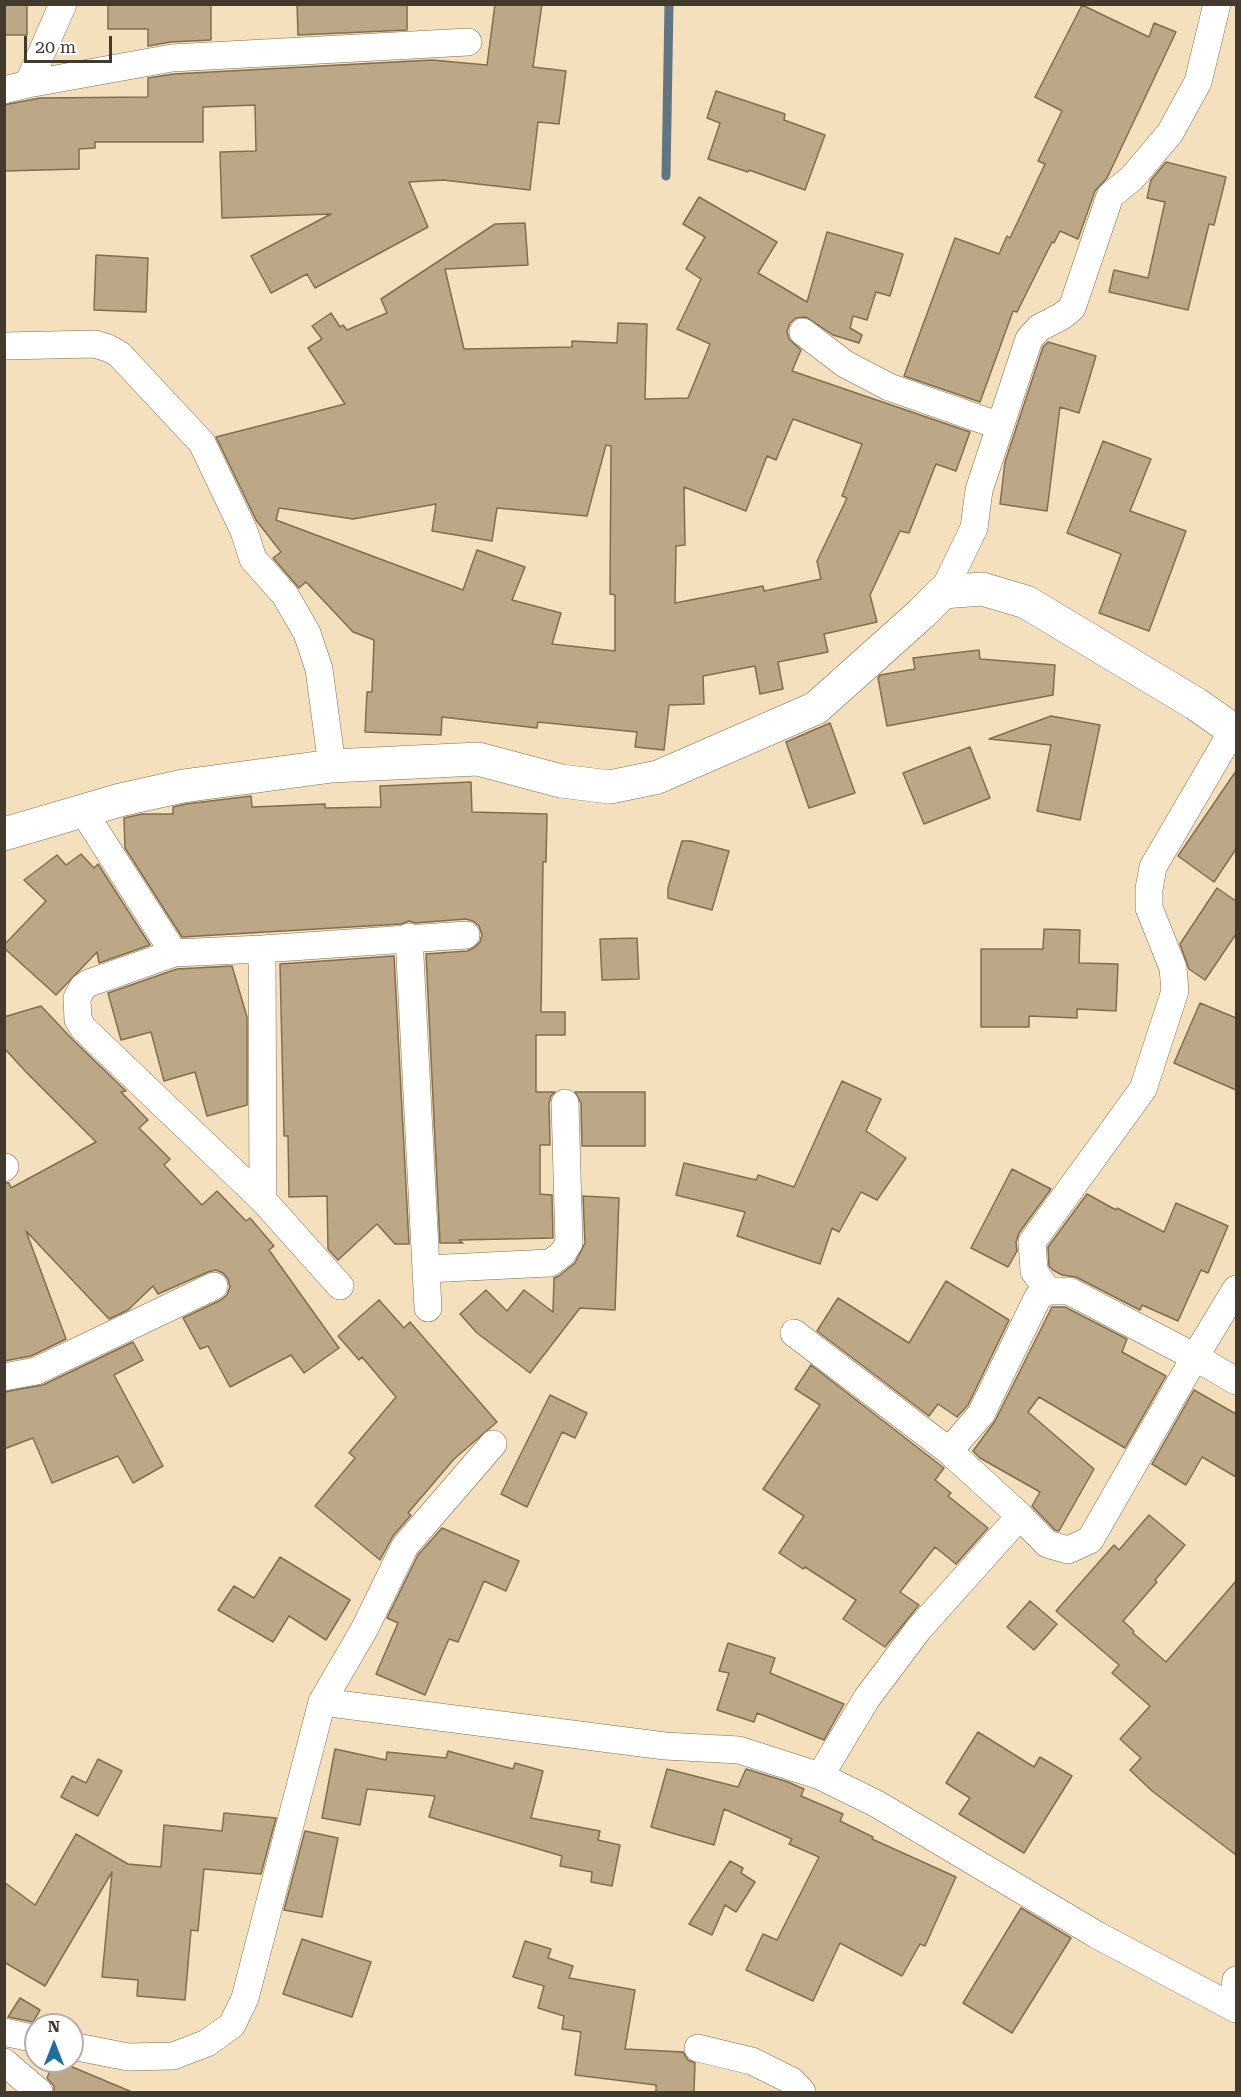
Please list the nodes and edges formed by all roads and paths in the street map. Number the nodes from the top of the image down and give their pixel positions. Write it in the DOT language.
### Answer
graph roads {
  1 [pos="63,4"];
  2 [pos="1217,4"];
  3 [pos="468,42"];
  4 [pos="16,87"];
  5 [pos="803,333"];
  6 [pos="4,346"];
  7 [pos="1000,426"];
  8 [pos="943,592"];
  9 [pos="1235,731"];
  10 [pos="332,766"];
  11 [pos="83,811"];
  12 [pos="4,834"];
  13 [pos="466,935"];
  14 [pos="409,938"];
  15 [pos="262,949"];
  16 [pos="174,953"];
  17 [pos="565,1103"];
  18 [pos="263,1200"];
  19 [pos="426,1269"];
  20 [pos="214,1286"];
  21 [pos="340,1286"];
  22 [pos="1236,1289"];
  23 [pos="1048,1291"];
  24 [pos="428,1308"];
  25 [pos="794,1333"];
  26 [pos="1195,1357"];
  27 [pos="4,1377"];
  28 [pos="1236,1381"];
  29 [pos="493,1444"];
  30 [pos="949,1451"];
  31 [pos="1020,1516"];
  32 [pos="322,1702"];
  33 [pos="820,1776"];
  34 [pos="1235,1998"];
  35 [pos="4,2032"];
  36 [pos="24,2036"];
  37 [pos="84,2048"];
  38 [pos="698,2048"];
  39 [pos="4,2061"];
  40 [pos="39,2092"];
  41 [pos="802,2092"];
  1 -- 4 [label="street"];
  2 -- 7 [label="street"];
  3 -- 4 [label="street"];
  5 -- 7 [label="street"];
  6 -- 10 [label="street"];
  7 -- 8 [label="street"];
  8 -- 9 [label="street"];
  8 -- 10 [label="street"];
  9 -- 23 [label="street"];
  10 -- 11 [label="street"];
  11 -- 12 [label="street"];
  11 -- 16 [label="street"];
  13 -- 14 [label="street"];
  14 -- 15 [label="street"];
  14 -- 19 [label="street"];
  15 -- 16 [label="street"];
  15 -- 18 [label="street"];
  16 -- 18 [label="street"];
  17 -- 19 [label="street"];
  18 -- 21 [label="street"];
  19 -- 24 [label="street"];
  20 -- 27 [label="street"];
  22 -- 26 [label="street"];
  23 -- 26 [label="street"];
  23 -- 30 [label="street"];
  25 -- 30 [label="street"];
  26 -- 28 [label="street"];
  26 -- 31 [label="street"];
  29 -- 32 [label="street"];
  30 -- 31 [label="street"];
  31 -- 33 [label="street"];
  32 -- 33 [label="street"];
  32 -- 37 [label="street"];
  33 -- 34 [label="street"];
  35 -- 36 [label="street"];
  38 -- 41 [label="street"];
  39 -- 40 [label="street"];
}
